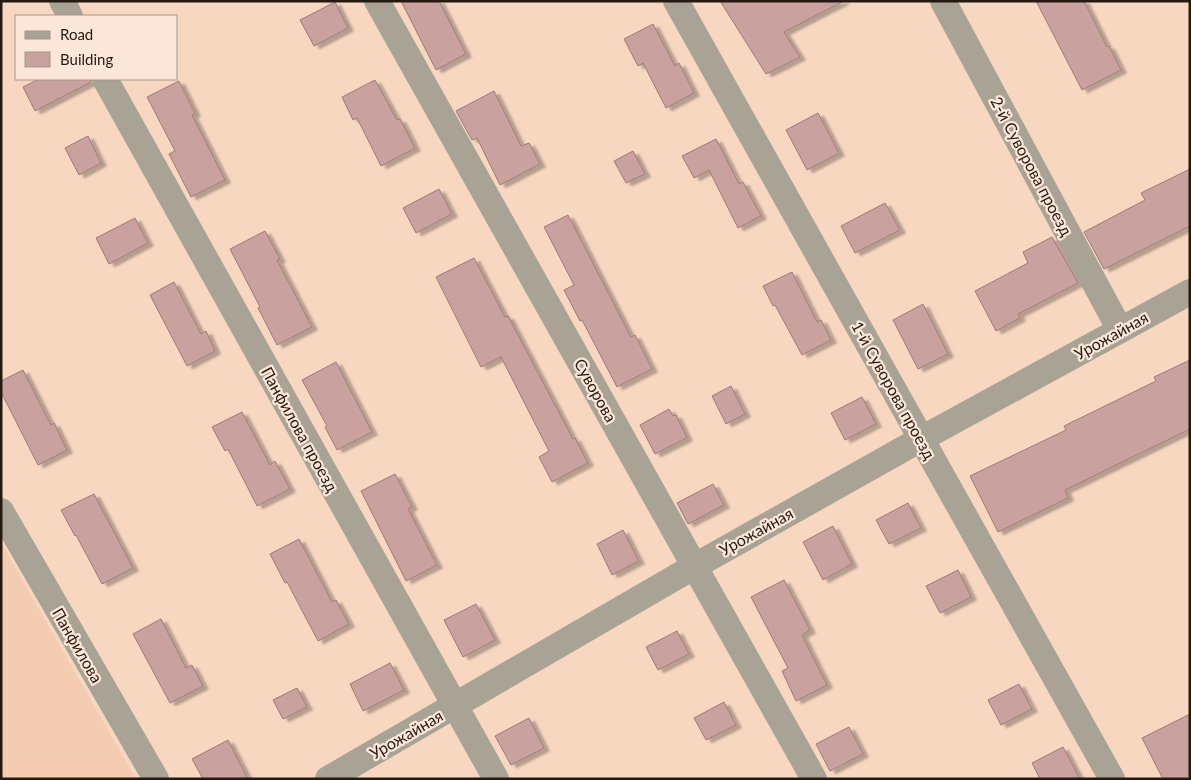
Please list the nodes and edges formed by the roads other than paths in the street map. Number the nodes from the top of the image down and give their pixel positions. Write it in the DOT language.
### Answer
graph roads {
  1 [pos="62,1"];
  2 [pos="377,1"];
  3 [pos="676,1"];
  4 [pos="943,1"];
  5 [pos="69,15"];
  6 [pos="106,80"];
  7 [pos="1190,292"];
  8 [pos="1120,330"];
  9 [pos="921,439"];
  10 [pos="1,511"];
  11 [pos="694,566"];
  12 [pos="455,705"];
  13 [pos="156,779"];
  14 [pos="328,779"];
  15 [pos="496,779"];
  16 [pos="814,779"];
  17 [pos="1112,779"];
  1 -- 5 [label="street"];
  2 -- 11 [label="street, Суворова"];
  3 -- 9 [label="street, 1-й Суворова проезд"];
  4 -- 8 [label="street, 2-й Суворова проезд"];
  6 -- 12 [label="street, Панфилова проезд"];
  7 -- 8 [label="street, Урожайная"];
  8 -- 9 [label="street, Урожайная"];
  9 -- 11 [label="street, Урожайная"];
  9 -- 17 [label="street, 1-й Суворова проезд"];
  10 -- 13 [label="street, Панфилова"];
  11 -- 12 [label="street, Урожайная"];
  11 -- 16 [label="street, Суворова"];
  12 -- 14 [label="street, Урожайная"];
  12 -- 15 [label="street, Панфилова проезд"];
}
